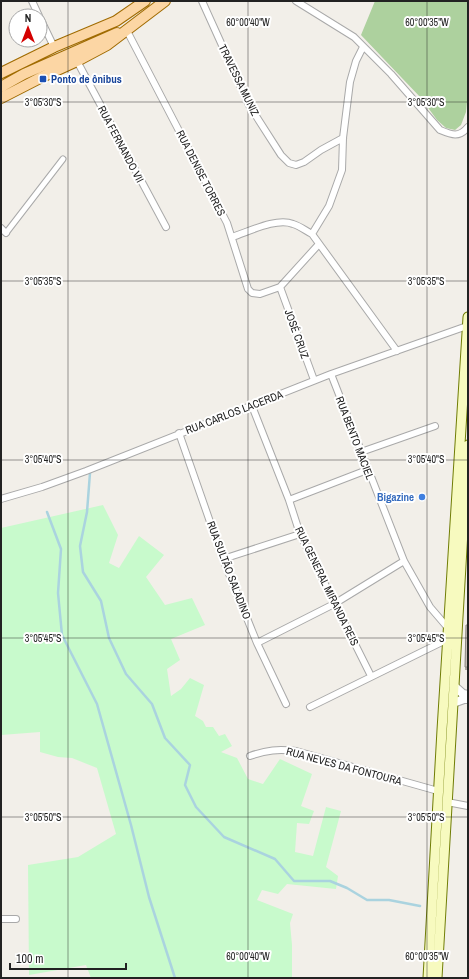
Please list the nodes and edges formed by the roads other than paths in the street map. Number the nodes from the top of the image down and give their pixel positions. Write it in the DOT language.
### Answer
graph roads {
  1 [pos="164,1"];
  2 [pos="202,1"];
  3 [pos="296,1"];
  4 [pos="142,2"];
  5 [pos="126,29"];
  6 [pos="48,34"];
  7 [pos="54,47"];
  8 [pos="363,47"];
  9 [pos="77,61"];
  10 [pos="1,74"];
  11 [pos="1,86"];
  12 [pos="1,98"];
  13 [pos="468,127"];
  14 [pos="343,138"];
  15 [pos="62,159"];
  16 [pos="166,227"];
  17 [pos="1,228"];
  18 [pos="6,233"];
  19 [pos="312,234"];
  20 [pos="232,237"];
  21 [pos="319,244"];
  22 [pos="280,287"];
  23 [pos="467,321"];
  24 [pos="397,351"];
  25 [pos="331,374"];
  26 [pos="314,380"];
  27 [pos="252,406"];
  28 [pos="435,426"];
  29 [pos="179,433"];
  30 [pos="468,445"];
  31 [pos="361,452"];
  32 [pos="367,470"];
  33 [pos="1,499"];
  34 [pos="461,499"];
  35 [pos="289,500"];
  36 [pos="300,534"];
  37 [pos="223,559"];
  38 [pos="404,561"];
  39 [pos="334,604"];
  40 [pos="448,628"];
  41 [pos="448,639"];
  42 [pos="257,643"];
  43 [pos="371,676"];
  44 [pos="454,686"];
  45 [pos="468,695"];
  46 [pos="468,700"];
  47 [pos="453,703"];
  48 [pos="286,704"];
  49 [pos="310,707"];
  50 [pos="250,756"];
  51 [pos="438,791"];
  52 [pos="447,802"];
  53 [pos="468,806"];
  54 [pos="1,919"];
  55 [pos="16,919"];
  56 [pos="428,978"];
  57 [pos="437,978"];
  1 -- 5 [label="main road"];
  2 -- 14 [label="street, TRAVESSA MUNIZ"];
  3 -- 8 [label="street"];
  4 -- 7 [label="main road"];
  5 -- 9 [label="main road"];
  5 -- 11 [label="main road"];
  5 -- 20 [label="street, RUA DENISE TORRES"];
  6 -- 7 [label="street"];
  7 -- 10 [label="main road"];
  8 -- 13 [label="street"];
  8 -- 14 [label="street"];
  9 -- 12 [label="main road"];
  9 -- 16 [label="street, RUA FERNANDO VII"];
  14 -- 19 [label="street"];
  15 -- 18 [label="street"];
  17 -- 18 [label="street"];
  19 -- 20 [label="street"];
  19 -- 21 [label="street"];
  20 -- 22 [label="street, RUA DENISE TORRES"];
  21 -- 22 [label="street"];
  21 -- 24 [label="street"];
  22 -- 26 [label="street, JOSÉ CRUZ"];
  23 -- 24 [label="street, RUA CARLOS LACERDA"];
  23 -- 34 [label="main road"];
  24 -- 25 [label="street, RUA CARLOS LACERDA"];
  25 -- 26 [label="street, RUA CARLOS LACERDA"];
  25 -- 31 [label="street, RUA BENTO MACIEL"];
  26 -- 27 [label="street, RUA CARLOS LACERDA"];
  27 -- 29 [label="street, RUA CARLOS LACERDA"];
  27 -- 35 [label="street, RUA GENERAL MIRANDA REIS"];
  28 -- 31 [label="street"];
  29 -- 33 [label="street, RUA CARLOS LACERDA"];
  29 -- 37 [label="street, RUA SULTÃO SALADINO"];
  30 -- 34 [label="main road"];
  31 -- 32 [label="street, RUA BENTO MACIEL"];
  32 -- 35 [label="street"];
  32 -- 38 [label="street, RUA BENTO MACIEL"];
  34 -- 40 [label="main road"];
  34 -- 44 [label="main road"];
  35 -- 36 [label="street, RUA GENERAL MIRANDA REIS"];
  36 -- 37 [label="street"];
  36 -- 39 [label="street, RUA GENERAL MIRANDA REIS"];
  37 -- 42 [label="street, RUA SULTÃO SALADINO"];
  38 -- 39 [label="street"];
  38 -- 40 [label="street, RUA BENTO MACIEL"];
  39 -- 42 [label="street"];
  39 -- 43 [label="street, RUA GENERAL MIRANDA REIS"];
  40 -- 41 [label="main road"];
  41 -- 43 [label="street"];
  41 -- 51 [label="main road"];
  42 -- 48 [label="street, RUA SULTÃO SALADINO"];
  43 -- 49 [label="street"];
  44 -- 45 [label="street"];
  44 -- 47 [label="main road"];
  46 -- 47 [label="street"];
  47 -- 52 [label="main road"];
  50 -- 51 [label="street, RUA NEVES DA FONTOURA"];
  51 -- 56 [label="main road"];
  52 -- 53 [label="street"];
  52 -- 57 [label="main road"];
  54 -- 55 [label="street"];
}
